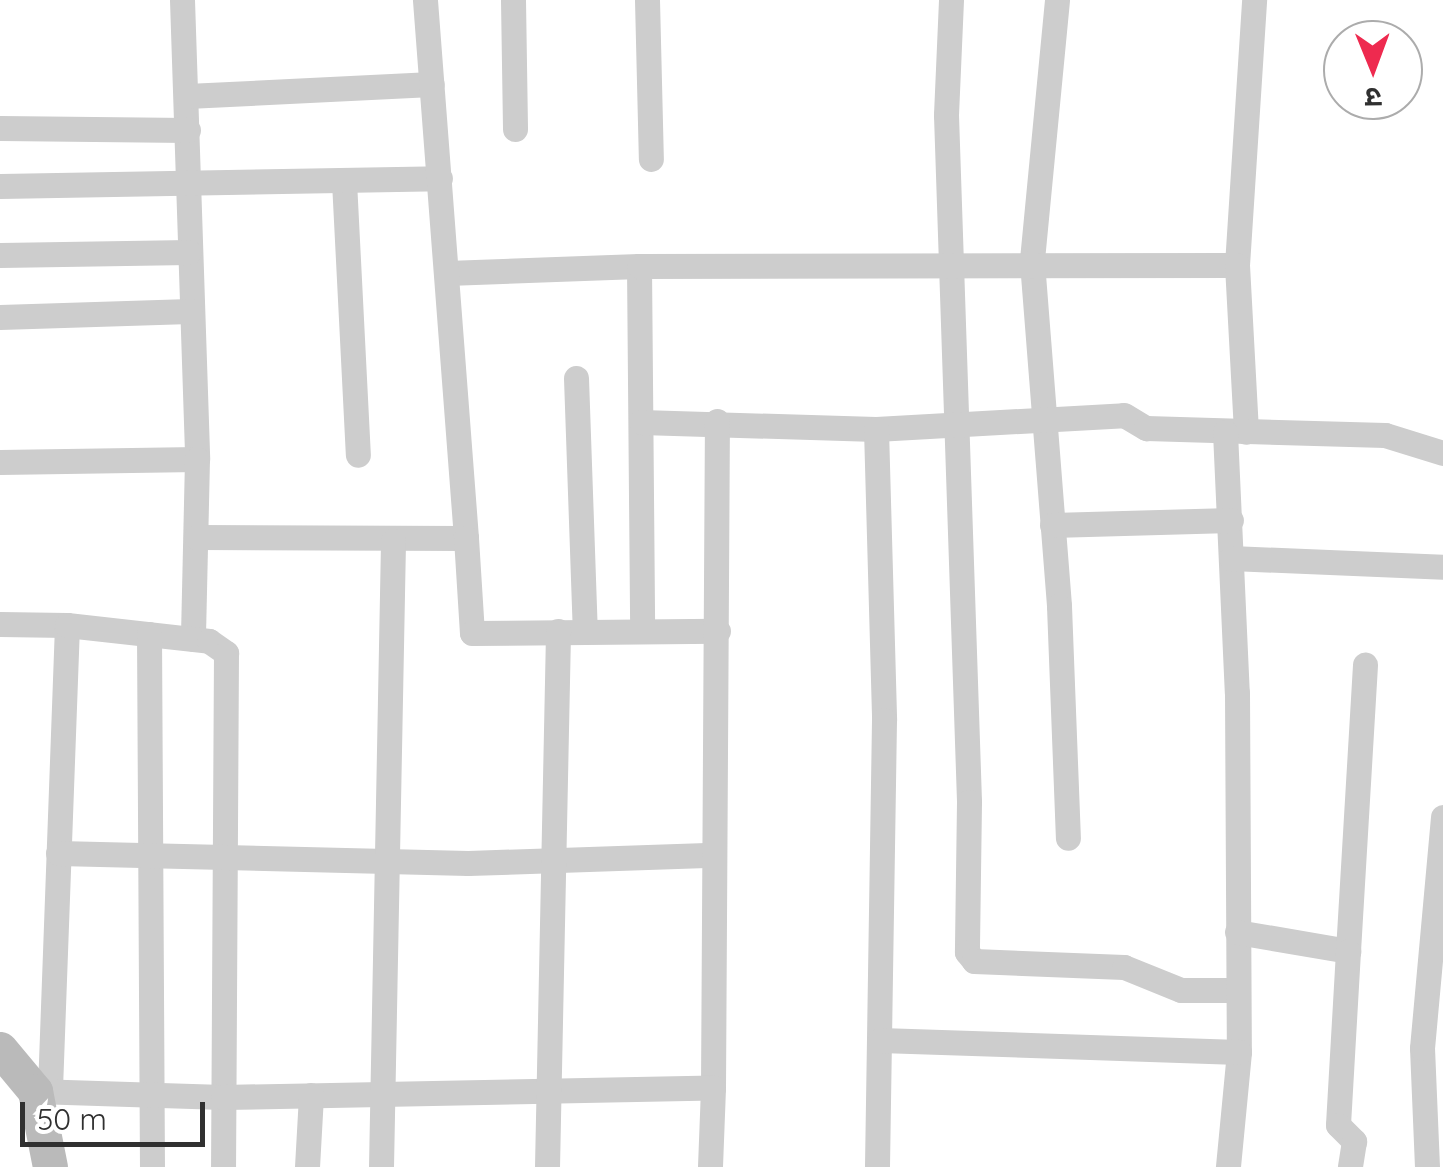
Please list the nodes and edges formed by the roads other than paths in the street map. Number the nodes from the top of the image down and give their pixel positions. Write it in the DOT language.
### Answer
graph roads {
  1 [pos="182,0"];
  2 [pos="425,0"];
  3 [pos="513,0"];
  4 [pos="648,0"];
  5 [pos="951,0"];
  6 [pos="1057,0"];
  7 [pos="1254,0"];
  8 [pos="432,84"];
  9 [pos="186,96"];
  10 [pos="0,128"];
  11 [pos="516,129"];
  12 [pos="188,130"];
  13 [pos="652,159"];
  14 [pos="440,178"];
  15 [pos="344,181"];
  16 [pos="188,185"];
  17 [pos="0,186"];
  18 [pos="189,252"];
  19 [pos="0,255"];
  20 [pos="1032,262"];
  21 [pos="949,264"];
  22 [pos="1237,265"];
  23 [pos="639,266"];
  24 [pos="447,274"];
  25 [pos="190,311"];
  26 [pos="0,317"];
  27 [pos="576,378"];
  28 [pos="1042,418"];
  29 [pos="717,421"];
  30 [pos="640,422"];
  31 [pos="952,427"];
  32 [pos="876,429"];
  33 [pos="1235,432"];
  34 [pos="1443,453"];
  35 [pos="358,455"];
  36 [pos="197,458"];
  37 [pos="0,462"];
  38 [pos="1231,520"];
  39 [pos="1052,525"];
  40 [pos="196,538"];
  41 [pos="466,538"];
  42 [pos="392,540"];
  43 [pos="1231,558"];
  44 [pos="1443,566"];
  45 [pos="0,624"];
  46 [pos="67,625"];
  47 [pos="586,630"];
  48 [pos="642,630"];
  49 [pos="558,631"];
  50 [pos="718,632"];
  51 [pos="149,634"];
  52 [pos="193,639"];
  53 [pos="1365,665"];
  54 [pos="1443,817"];
  55 [pos="1068,838"];
  56 [pos="58,853"];
  57 [pos="148,854"];
  58 [pos="220,855"];
  59 [pos="714,855"];
  60 [pos="389,860"];
  61 [pos="556,861"];
  62 [pos="1237,932"];
  63 [pos="1348,951"];
  64 [pos="1237,990"];
  65 [pos="880,1040"];
  66 [pos="1240,1052"];
  67 [pos="1,1053"];
  68 [pos="549,1087"];
  69 [pos="714,1088"];
  70 [pos="43,1091"];
  71 [pos="148,1094"];
  72 [pos="384,1094"];
  73 [pos="311,1095"];
  74 [pos="223,1097"];
  75 [pos="50,1167"];
  76 [pos="152,1167"];
  77 [pos="223,1167"];
  78 [pos="307,1167"];
  79 [pos="381,1167"];
  80 [pos="548,1167"];
  81 [pos="710,1167"];
  82 [pos="877,1167"];
  83 [pos="1228,1167"];
  84 [pos="1350,1167"];
  85 [pos="1427,1167"];
  1 -- 9 [label="street"];
  2 -- 8 [label="street"];
  3 -- 11 [label="street"];
  4 -- 13 [label="street"];
  5 -- 21 [label="street"];
  6 -- 20 [label="street"];
  7 -- 22 [label="street"];
  8 -- 9 [label="street"];
  8 -- 14 [label="street"];
  9 -- 12 [label="street"];
  10 -- 12 [label="street"];
  12 -- 16 [label="street"];
  14 -- 15 [label="street"];
  14 -- 24 [label="street"];
  15 -- 16 [label="street"];
  15 -- 35 [label="street"];
  16 -- 17 [label="street"];
  16 -- 18 [label="street"];
  18 -- 19 [label="street"];
  18 -- 25 [label="street"];
  20 -- 21 [label="street"];
  20 -- 22 [label="street"];
  20 -- 28 [label="street"];
  21 -- 23 [label="street"];
  21 -- 31 [label="street"];
  22 -- 33 [label="street"];
  23 -- 24 [label="street"];
  23 -- 30 [label="street"];
  24 -- 41 [label="street"];
  25 -- 26 [label="street"];
  25 -- 36 [label="street"];
  27 -- 47 [label="street"];
  28 -- 31 [label="street"];
  28 -- 33 [label="street"];
  28 -- 39 [label="street"];
  29 -- 30 [label="street"];
  29 -- 32 [label="street"];
  29 -- 50 [label="street"];
  30 -- 48 [label="street"];
  31 -- 32 [label="street"];
  31 -- 64 [label="street"];
  32 -- 65 [label="street"];
  33 -- 34 [label="street"];
  33 -- 38 [label="street"];
  36 -- 37 [label="street"];
  36 -- 40 [label="street"];
  38 -- 39 [label="street"];
  38 -- 43 [label="street"];
  39 -- 55 [label="street"];
  40 -- 42 [label="street"];
  40 -- 52 [label="street"];
  41 -- 42 [label="street"];
  41 -- 49 [label="street"];
  42 -- 60 [label="street"];
  43 -- 44 [label="street"];
  43 -- 62 [label="street"];
  45 -- 46 [label="street"];
  46 -- 51 [label="street"];
  46 -- 56 [label="street"];
  47 -- 48 [label="street"];
  47 -- 49 [label="street"];
  48 -- 50 [label="street"];
  49 -- 61 [label="street"];
  50 -- 59 [label="street"];
  51 -- 52 [label="street"];
  51 -- 57 [label="street"];
  52 -- 58 [label="street"];
  53 -- 63 [label="street"];
  54 -- 85 [label="street"];
  56 -- 57 [label="street"];
  56 -- 70 [label="street"];
  57 -- 58 [label="street"];
  57 -- 71 [label="street"];
  58 -- 60 [label="street"];
  58 -- 74 [label="street"];
  59 -- 61 [label="street"];
  59 -- 69 [label="street"];
  60 -- 61 [label="street"];
  60 -- 72 [label="street"];
  61 -- 68 [label="street"];
  62 -- 63 [label="street"];
  62 -- 64 [label="street"];
  63 -- 84 [label="street"];
  64 -- 66 [label="street"];
  65 -- 66 [label="street"];
  65 -- 82 [label="street"];
  66 -- 83 [label="street"];
  67 -- 70 [label="street"];
  68 -- 69 [label="street"];
  68 -- 72 [label="street"];
  68 -- 80 [label="street"];
  69 -- 81 [label="street"];
  70 -- 71 [label="street"];
  70 -- 75 [label="street"];
  71 -- 74 [label="street"];
  71 -- 76 [label="street"];
  72 -- 73 [label="street"];
  72 -- 79 [label="street"];
  73 -- 74 [label="street"];
  73 -- 78 [label="street"];
  74 -- 77 [label="street"];
}
